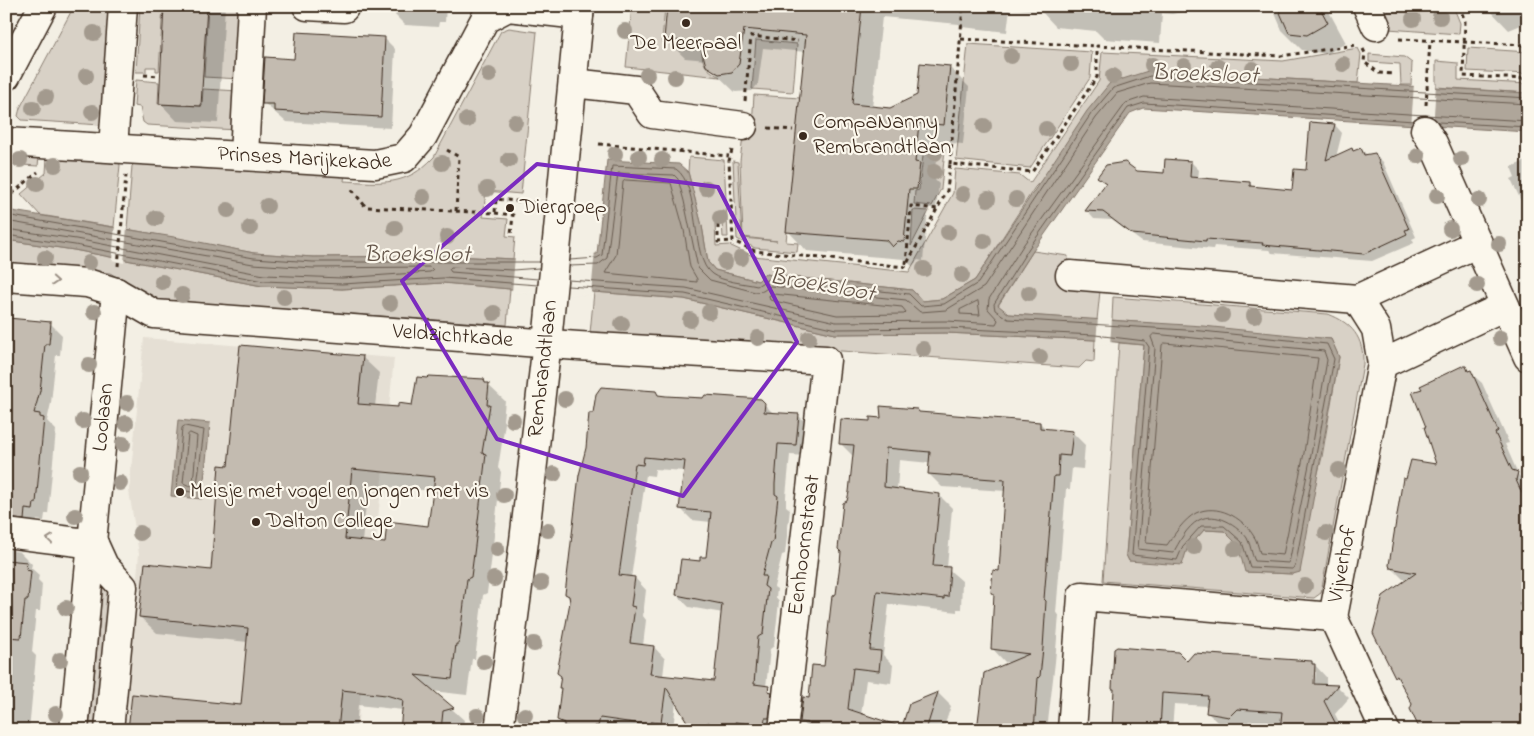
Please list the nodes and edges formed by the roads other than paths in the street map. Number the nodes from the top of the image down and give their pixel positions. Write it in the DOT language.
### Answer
graph roads {
  1 [pos="43,6"];
  2 [pos="123,6"];
  3 [pos="252,6"];
  4 [pos="307,6"];
  5 [pos="344,8"];
  6 [pos="580,11"];
  7 [pos="6,76"];
  8 [pos="573,83"];
  9 [pos="751,127"];
  10 [pos="1425,130"];
  11 [pos="6,142"];
  12 [pos="113,148"];
  13 [pos="244,155"];
  14 [pos="1478,243"];
  15 [pos="1070,274"];
  16 [pos="6,277"];
  17 [pos="117,281"];
  18 [pos="1357,299"];
  19 [pos="1505,306"];
  20 [pos="548,342"];
  21 [pos="1528,357"];
  22 [pos="826,360"];
  23 [pos="1382,364"];
  24 [pos="6,533"];
  25 [pos="94,544"];
  26 [pos="1333,617"];
  27 [pos="74,730"];
  28 [pos="109,730"];
  29 [pos="499,730"];
  30 [pos="783,730"];
  31 [pos="1072,730"];
  32 [pos="1385,730"];
  1 -- 7 [label="street"];
  2 -- 12 [label="street"];
  3 -- 13 [label="street"];
  4 -- 5 [label="street"];
  6 -- 8 [label="street, Rembrandtlaan"];
  6 -- 13 [label="street, Prinses Marijkekade"];
  8 -- 9 [label="street"];
  8 -- 20 [label="street, Rembrandtlaan"];
  10 -- 14 [label="street"];
  11 -- 12 [label="street, Prinses Marijkekade"];
  12 -- 13 [label="street, Prinses Marijkekade"];
  14 -- 18 [label="street"];
  14 -- 19 [label="street"];
  15 -- 18 [label="street"];
  16 -- 17 [label="street, Veldzichtkade, one-way"];
  17 -- 20 [label="street, Veldzichtkade"];
  17 -- 25 [label="street, Loolaan"];
  18 -- 23 [label="street, Vijverhof"];
  19 -- 21 [label="street"];
  19 -- 23 [label="street"];
  20 -- 22 [label="street, Veldzichtkade"];
  20 -- 29 [label="street, Rembrandtlaan"];
  22 -- 30 [label="street, Eenhoornstraat"];
  23 -- 26 [label="street, Vijverhof"];
  25 -- 24 [label="street, one-way"];
  25 -- 27 [label="street, Loolaan"];
  25 -- 28 [label="street, Loolaan"];
  26 -- 31 [label="street, Vijverhof"];
  26 -- 32 [label="street"];
}
